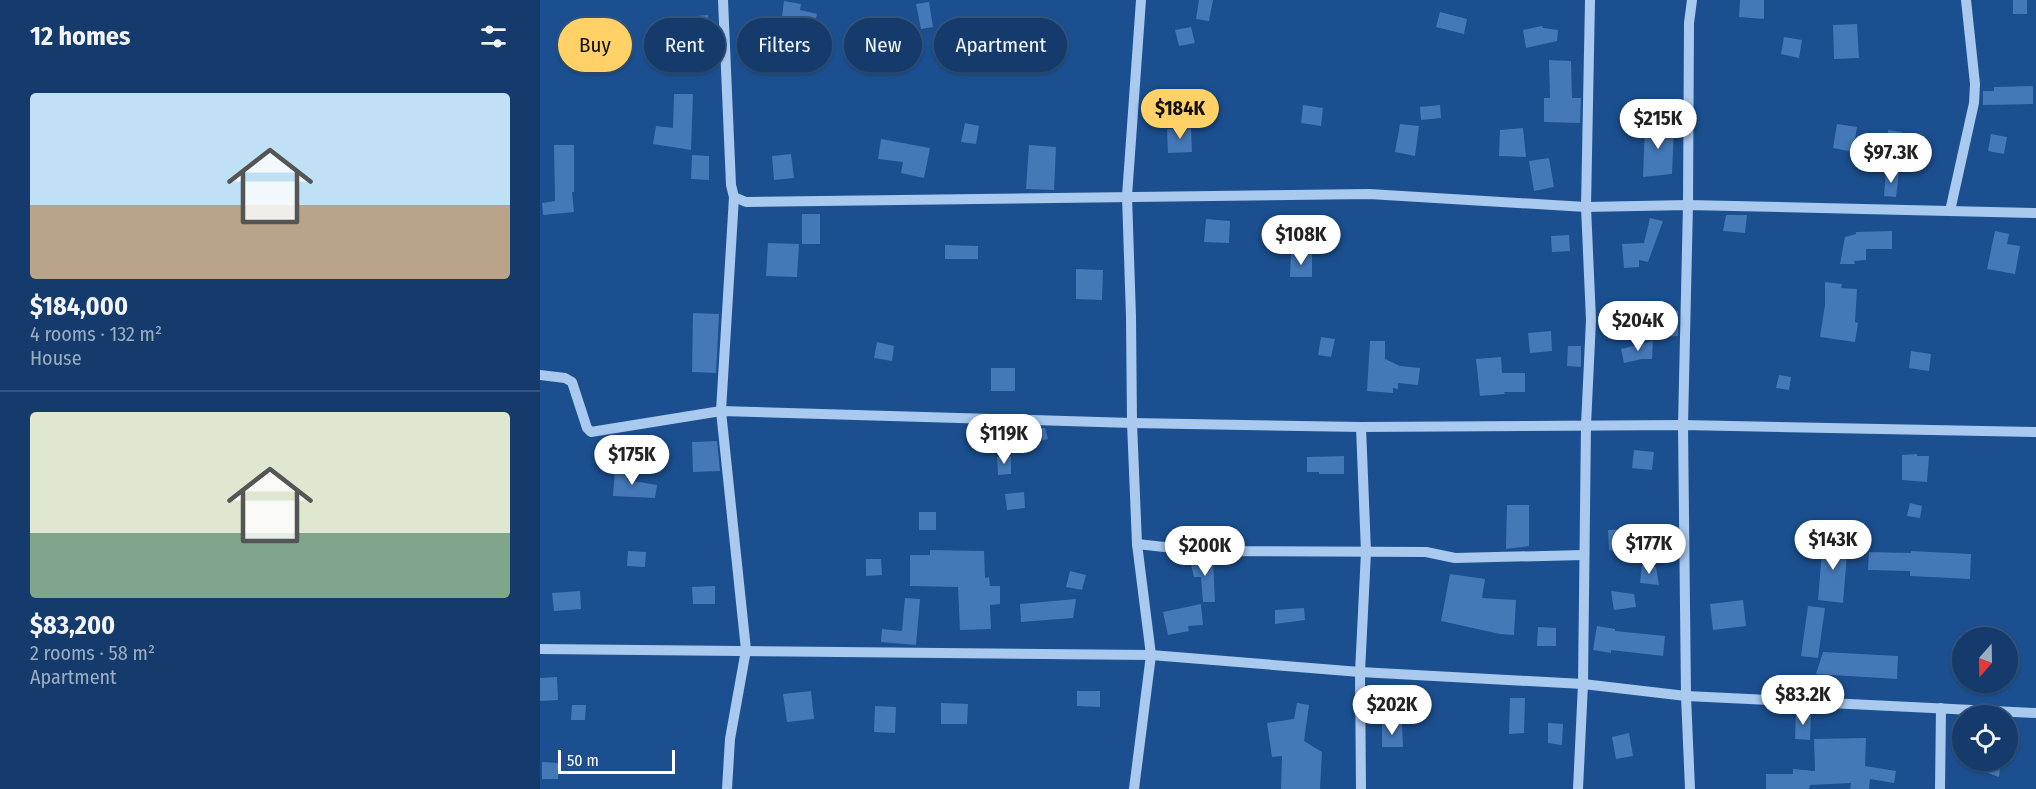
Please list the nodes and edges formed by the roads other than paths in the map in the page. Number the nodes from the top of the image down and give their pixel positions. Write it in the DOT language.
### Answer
graph roads {
  1 [pos="723,0"];
  2 [pos="1141,0"];
  3 [pos="1590,0"];
  4 [pos="1692,0"];
  5 [pos="1966,0"];
  6 [pos="734,196"];
  7 [pos="1127,196"];
  8 [pos="1688,205"];
  9 [pos="1586,207"];
  10 [pos="1950,211"];
  11 [pos="2036,213"];
  12 [pos="540,377"];
  13 [pos="721,411"];
  14 [pos="1132,423"];
  15 [pos="1586,425"];
  16 [pos="1683,425"];
  17 [pos="1361,427"];
  18 [pos="2036,432"];
  19 [pos="1137,544"];
  20 [pos="1366,552"];
  21 [pos="1584,555"];
  22 [pos="540,649"];
  23 [pos="746,650"];
  24 [pos="1150,655"];
  25 [pos="1360,672"];
  26 [pos="1583,684"];
  27 [pos="1686,696"];
  28 [pos="1941,708"];
  29 [pos="2036,713"];
  30 [pos="727,789"];
  31 [pos="1134,789"];
  32 [pos="1360,789"];
  33 [pos="1578,789"];
  34 [pos="1690,789"];
  35 [pos="1940,789"];
  1 -- 6 [label="street"];
  2 -- 7 [label="street"];
  3 -- 9 [label="street"];
  4 -- 8 [label="street"];
  5 -- 10 [label="street"];
  6 -- 7 [label="street"];
  6 -- 13 [label="street"];
  7 -- 9 [label="street"];
  7 -- 14 [label="street"];
  8 -- 9 [label="street"];
  8 -- 10 [label="street"];
  8 -- 16 [label="street"];
  9 -- 15 [label="street"];
  10 -- 11 [label="street"];
  12 -- 13 [label="street"];
  13 -- 14 [label="street"];
  13 -- 23 [label="street"];
  14 -- 17 [label="street"];
  14 -- 19 [label="street"];
  15 -- 16 [label="street"];
  15 -- 17 [label="street"];
  15 -- 21 [label="street"];
  16 -- 18 [label="street"];
  16 -- 27 [label="street"];
  17 -- 20 [label="street"];
  19 -- 20 [label="street"];
  19 -- 24 [label="street"];
  20 -- 21 [label="street"];
  20 -- 25 [label="street"];
  21 -- 26 [label="street"];
  22 -- 23 [label="street"];
  23 -- 24 [label="street"];
  23 -- 30 [label="street"];
  24 -- 25 [label="street"];
  24 -- 31 [label="street"];
  25 -- 26 [label="street"];
  25 -- 32 [label="street"];
  26 -- 27 [label="street"];
  26 -- 33 [label="street"];
  27 -- 28 [label="street"];
  27 -- 34 [label="street"];
  28 -- 29 [label="street"];
  28 -- 35 [label="street"];
}
